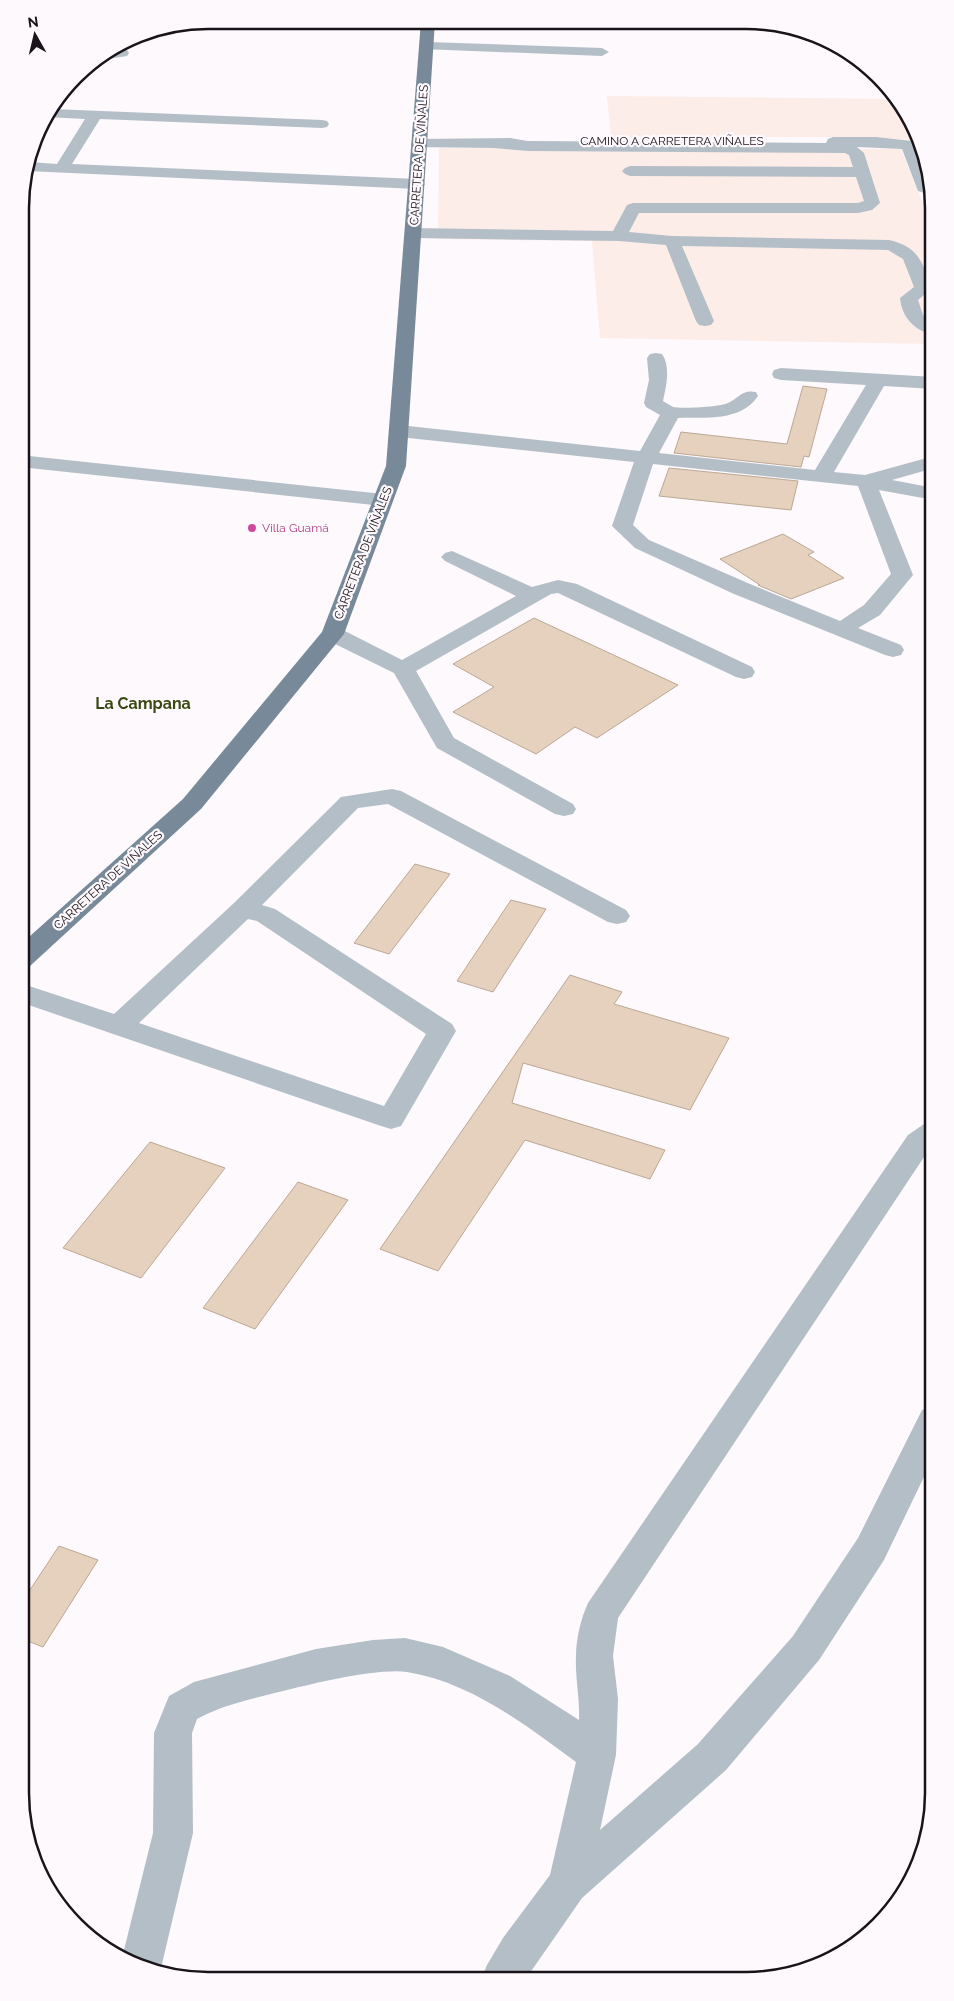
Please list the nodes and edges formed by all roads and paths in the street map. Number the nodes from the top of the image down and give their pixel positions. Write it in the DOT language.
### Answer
graph roads {
  1 [pos="428,29"];
  2 [pos="427,46"];
  3 [pos="602,52"];
  4 [pos="56,113"];
  5 [pos="95,114"];
  6 [pos="322,124"];
  7 [pos="492,143"];
  8 [pos="419,144"];
  9 [pos="908,145"];
  10 [pos="628,146"];
  11 [pos="914,146"];
  12 [pos="34,167"];
  13 [pos="62,168"];
  14 [pos="630,172"];
  15 [pos="862,172"];
  16 [pos="417,184"];
  17 [pos="924,188"];
  18 [pos="633,208"];
  19 [pos="413,233"];
  20 [pos="619,236"];
  21 [pos="672,241"];
  22 [pos="925,284"];
  23 [pos="925,291"];
  24 [pos="705,321"];
  25 [pos="925,326"];
  26 [pos="656,358"];
  27 [pos="781,374"];
  28 [pos="878,380"];
  29 [pos="925,383"];
  30 [pos="749,396"];
  31 [pos="671,413"];
  32 [pos="399,431"];
  33 [pos="646,458"];
  34 [pos="29,462"];
  35 [pos="925,465"];
  36 [pos="821,476"];
  37 [pos="866,481"];
  38 [pos="925,492"];
  39 [pos="384,500"];
  40 [pos="452,557"];
  41 [pos="533,596"];
  42 [pos="840,630"];
  43 [pos="333,634"];
  44 [pos="893,650"];
  45 [pos="403,669"];
  46 [pos="744,672"];
  47 [pos="564,809"];
  48 [pos="242,909"];
  49 [pos="617,916"];
  50 [pos="29,952"];
  51 [pos="29,995"];
  52 [pos="119,1026"];
  53 [pos="925,1138"];
  54 [pos="925,1438"];
  55 [pos="597,1755"];
  56 [pos="568,1884"];
  57 [pos="142,1960"];
  58 [pos="507,1972"];
  1 -- 2 [label="main road, CARRETERA DE VIÑALES"];
  2 -- 3 [label="street"];
  2 -- 8 [label="main road, CARRETERA DE VIÑALES"];
  4 -- 5 [label="street"];
  5 -- 6 [label="street"];
  5 -- 13 [label="street"];
  7 -- 8 [label="street, CAMINO A CARRETERA VIÑALES"];
  7 -- 9 [label="street, CAMINO A CARRETERA VIÑALES"];
  7 -- 10 [label="street"];
  8 -- 16 [label="main road, CARRETERA DE VIÑALES"];
  9 -- 11 [label="street, CAMINO A CARRETERA VIÑALES"];
  9 -- 17 [label="street"];
  10 -- 14 [label="street"];
  10 -- 15 [label="street"];
  12 -- 13 [label="street"];
  13 -- 16 [label="street"];
  14 -- 15 [label="street"];
  14 -- 18 [label="street"];
  15 -- 18 [label="street"];
  16 -- 19 [label="main road, CARRETERA DE VIÑALES"];
  18 -- 20 [label="street"];
  19 -- 20 [label="street"];
  19 -- 32 [label="main road, CARRETERA DE VIÑALES"];
  20 -- 21 [label="street"];
  21 -- 22 [label="street"];
  21 -- 24 [label="street"];
  23 -- 25 [label="street"];
  26 -- 31 [label="street"];
  27 -- 28 [label="street"];
  28 -- 29 [label="street"];
  28 -- 36 [label="street"];
  30 -- 31 [label="street"];
  31 -- 33 [label="street"];
  32 -- 33 [label="street"];
  32 -- 39 [label="main road, CARRETERA DE VIÑALES"];
  33 -- 36 [label="street"];
  33 -- 42 [label="street"];
  34 -- 39 [label="street"];
  35 -- 37 [label="street"];
  36 -- 37 [label="street"];
  37 -- 38 [label="street"];
  37 -- 42 [label="street"];
  39 -- 43 [label="main road, CARRETERA DE VIÑALES"];
  40 -- 41 [label="street"];
  41 -- 45 [label="street"];
  41 -- 46 [label="street"];
  42 -- 44 [label="street"];
  43 -- 45 [label="street"];
  43 -- 50 [label="main road, CARRETERA DE VIÑALES"];
  45 -- 47 [label="street"];
  48 -- 49 [label="street"];
  48 -- 52 [label="street"];
  48 -- 52 [label="street"];
  51 -- 52 [label="street"];
  53 -- 55 [label="street"];
  54 -- 56 [label="street"];
  55 -- 56 [label="street"];
  55 -- 57 [label="street"];
  56 -- 58 [label="street"];
}
